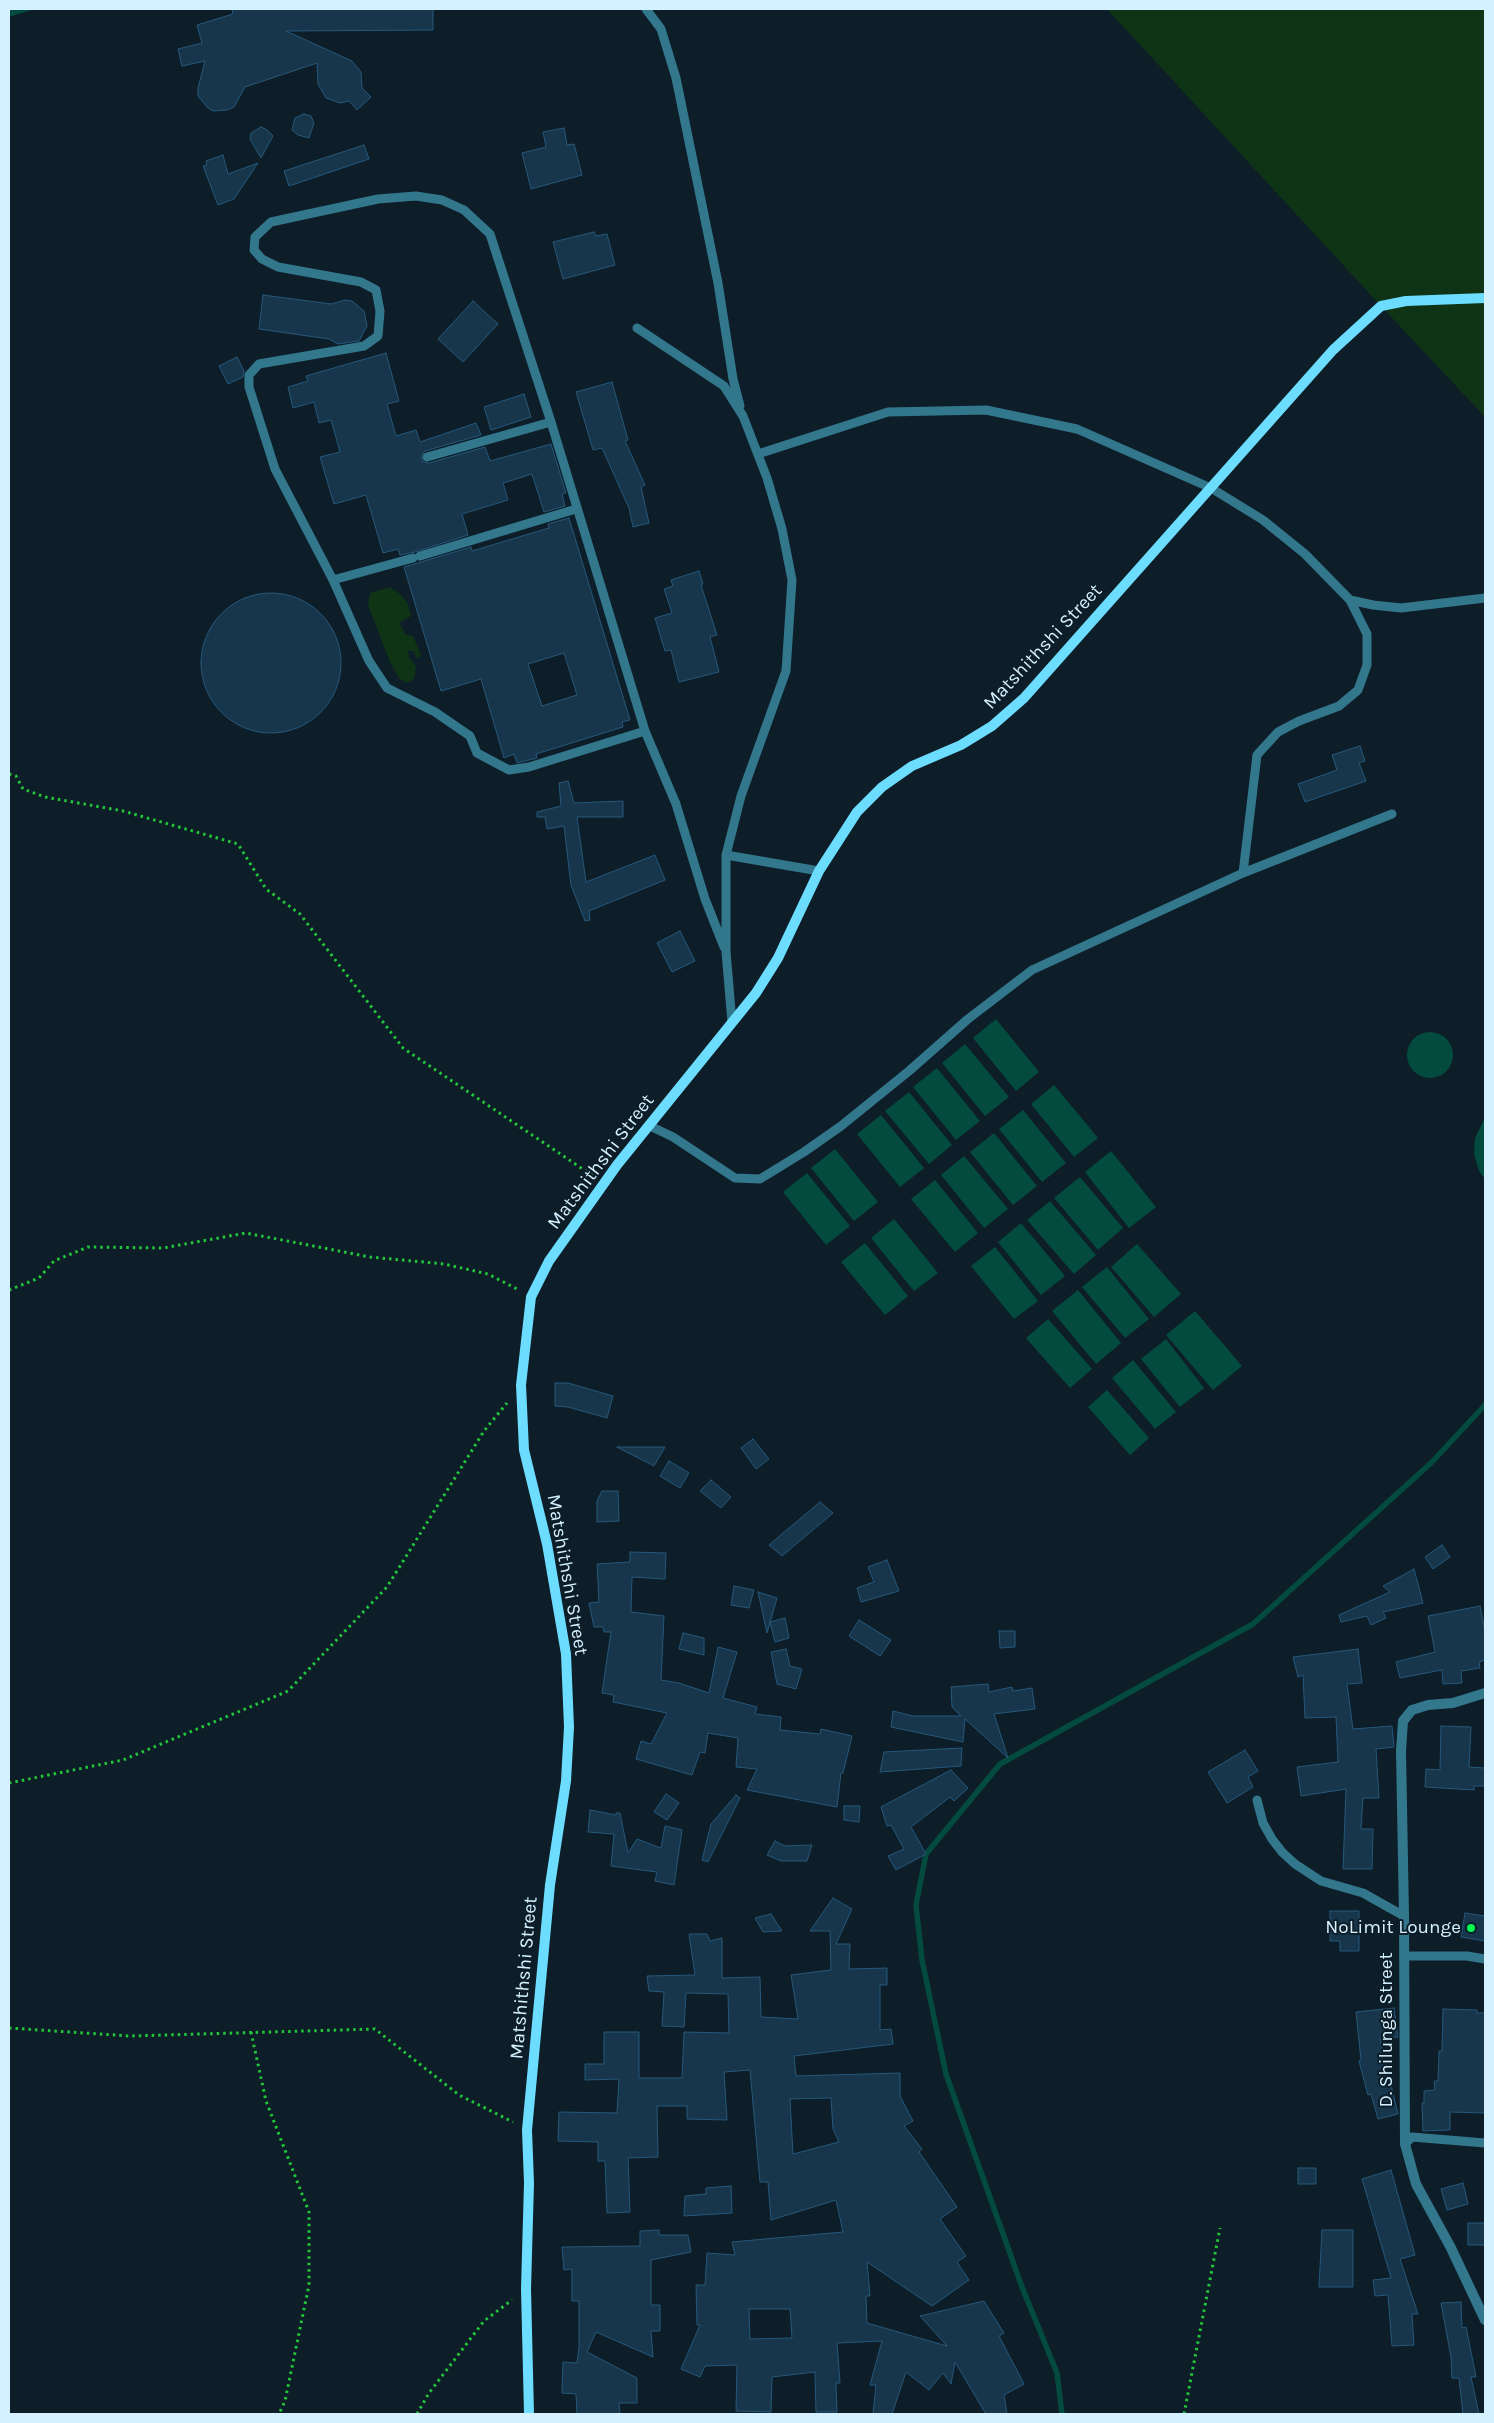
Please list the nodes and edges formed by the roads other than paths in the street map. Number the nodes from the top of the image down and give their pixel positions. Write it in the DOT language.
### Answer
graph roads {
  1 [pos="646,9"];
  2 [pos="1485,298"];
  3 [pos="636,328"];
  4 [pos="743,416"];
  5 [pos="551,422"];
  6 [pos="758,454"];
  7 [pos="427,458"];
  8 [pos="1211,488"];
  9 [pos="576,509"];
  10 [pos="333,580"];
  11 [pos="1485,598"];
  12 [pos="1350,600"];
  13 [pos="645,732"];
  14 [pos="1392,814"];
  15 [pos="726,855"];
  16 [pos="818,871"];
  17 [pos="1243,873"];
  18 [pos="726,952"];
  19 [pos="732,1022"];
  20 [pos="650,1126"];
  21 [pos="1485,1693"];
  22 [pos="1257,1800"];
  23 [pos="1404,1916"];
  24 [pos="1404,1956"];
  25 [pos="1485,1959"];
  26 [pos="1485,2143"];
  27 [pos="1404,2144"];
  28 [pos="1485,2320"];
  29 [pos="529,2414"];
  1 -- 4 [label="lane"];
  2 -- 8 [label="main road, Matshithshi Street"];
  3 -- 4 [label="lane"];
  4 -- 6 [label="lane"];
  5 -- 7 [label="lane"];
  5 -- 9 [label="lane"];
  5 -- 10 [label="lane"];
  6 -- 8 [label="lane"];
  6 -- 15 [label="lane"];
  8 -- 12 [label="lane"];
  8 -- 16 [label="main road, Matshithshi Street"];
  9 -- 10 [label="lane"];
  9 -- 13 [label="lane"];
  10 -- 13 [label="lane"];
  11 -- 12 [label="lane"];
  12 -- 17 [label="lane"];
  13 -- 18 [label="lane"];
  14 -- 17 [label="lane"];
  15 -- 16 [label="lane"];
  15 -- 18 [label="lane"];
  16 -- 19 [label="main road, Matshithshi Street"];
  17 -- 20 [label="lane"];
  18 -- 19 [label="lane"];
  19 -- 20 [label="main road, Matshithshi Street"];
  20 -- 29 [label="main road, Matshithshi Street"];
  21 -- 23 [label="street, D. Shilunga Street"];
  22 -- 23 [label="lane"];
  23 -- 24 [label="street, D. Shilunga Street"];
  24 -- 25 [label="lane"];
  24 -- 27 [label="street, D. Shilunga Street"];
  26 -- 27 [label="lane"];
  27 -- 28 [label="street, D. Shilunga Street"];
}
